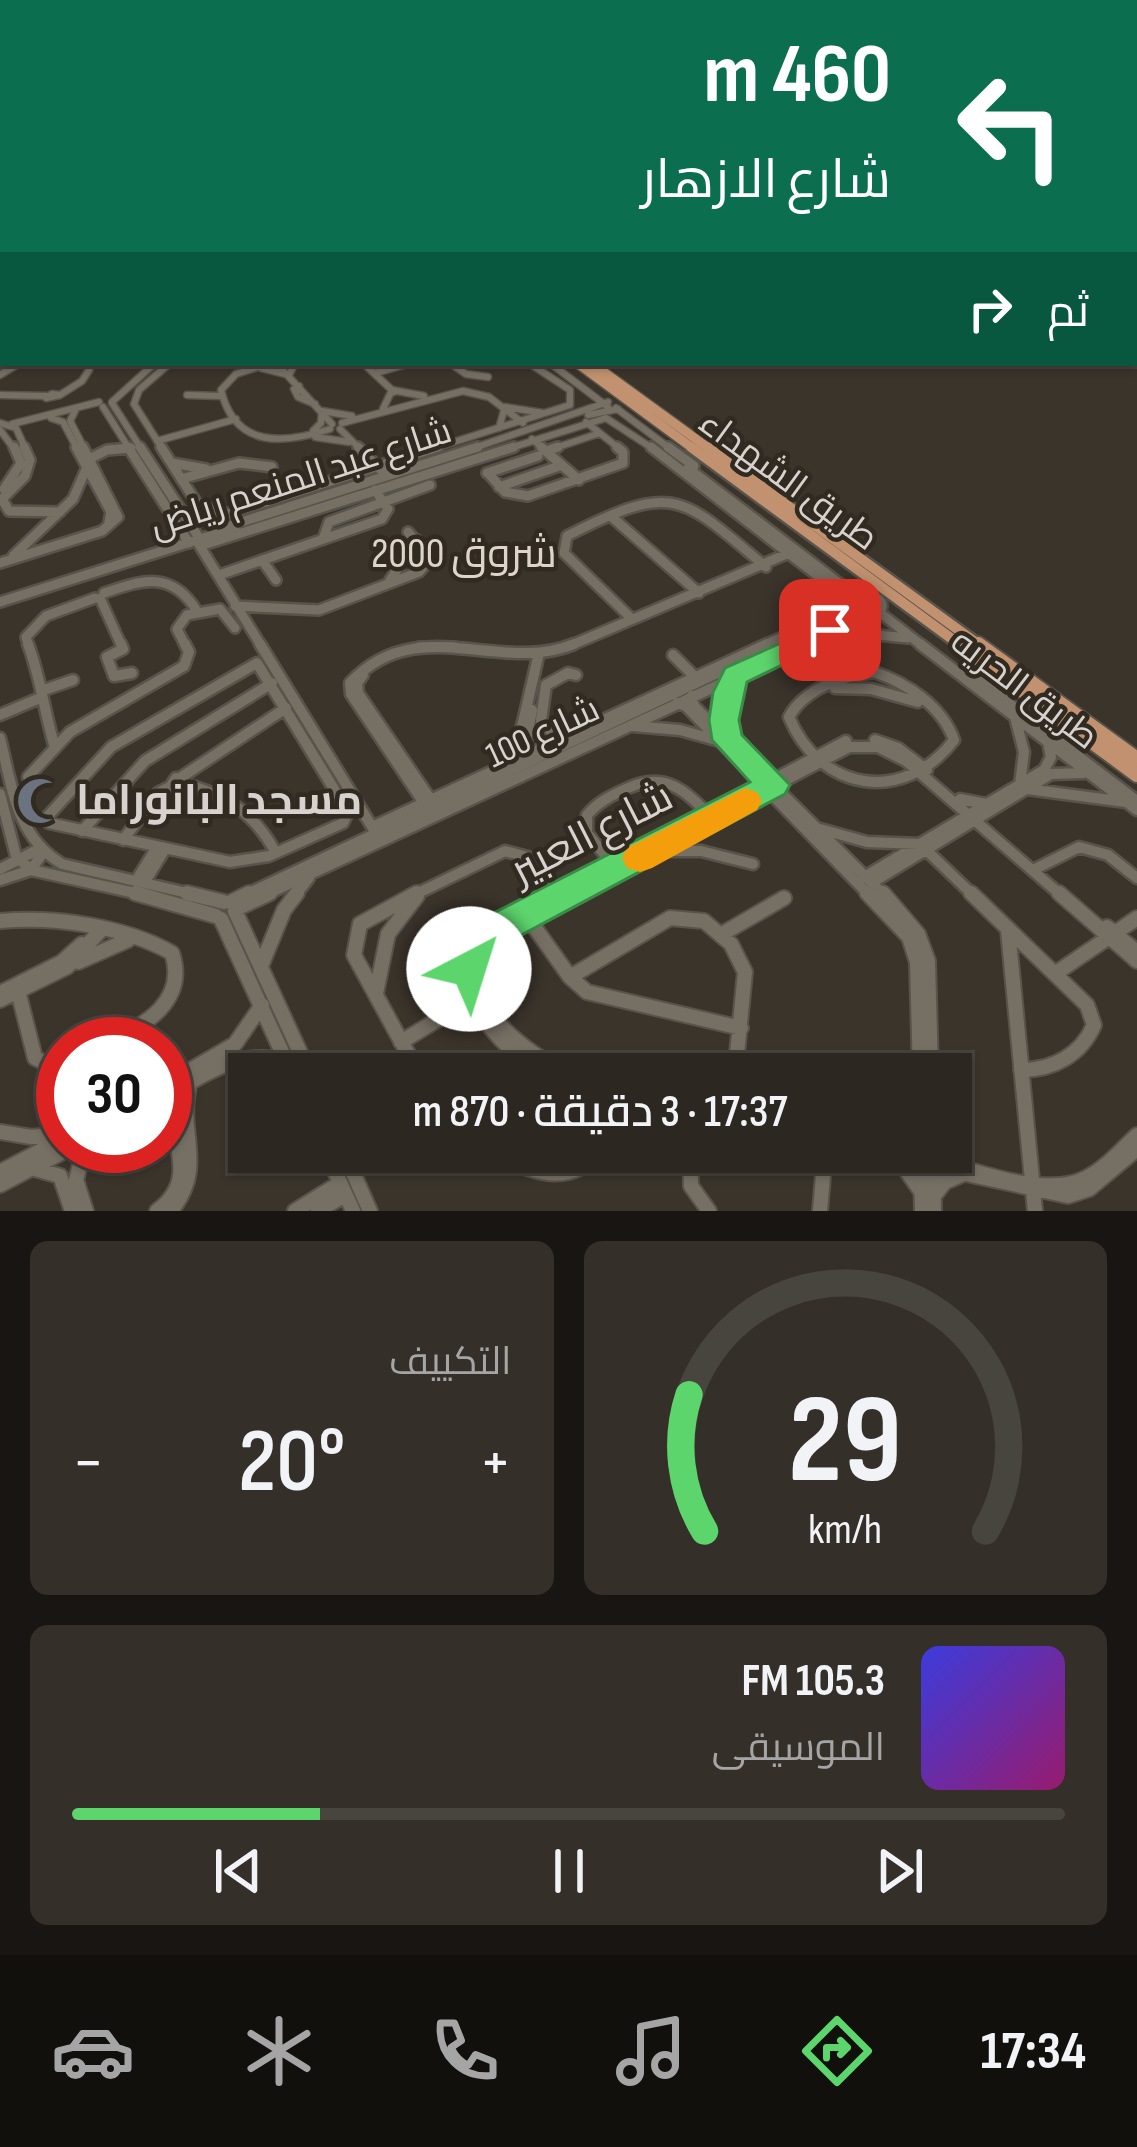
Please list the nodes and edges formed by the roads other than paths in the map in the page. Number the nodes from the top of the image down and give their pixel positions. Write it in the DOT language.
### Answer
graph roads {
  1 [pos="84,366"];
  2 [pos="148,366"];
  3 [pos="167,366"];
  4 [pos="252,366"];
  5 [pos="280,366"];
  6 [pos="368,366"];
  7 [pos="400,366"];
  8 [pos="406,366"];
  9 [pos="458,366"];
  10 [pos="533,366"];
  11 [pos="557,366"];
  12 [pos="581,366"];
  13 [pos="595,366"];
  14 [pos="374,374"];
  15 [pos="488,377"];
  16 [pos="392,390"];
  17 [pos="187,394"];
  18 [pos="220,396"];
  19 [pos="0,397"];
  20 [pos="432,397"];
  21 [pos="105,403"];
  22 [pos="407,404"];
  23 [pos="226,406"];
  24 [pos="610,406"];
  25 [pos="56,407"];
  26 [pos="505,407"];
  27 [pos="382,412"];
  28 [pos="553,413"];
  29 [pos="367,416"];
  30 [pos="236,419"];
  31 [pos="331,421"];
  32 [pos="584,422"];
  33 [pos="523,423"];
  34 [pos="147,426"];
  35 [pos="4,427"];
  36 [pos="202,428"];
  37 [pos="244,431"];
  38 [pos="496,431"];
  39 [pos="190,432"];
  40 [pos="681,434"];
  41 [pos="600,435"];
  42 [pos="303,438"];
  43 [pos="530,440"];
  44 [pos="157,441"];
  45 [pos="129,444"];
  46 [pos="356,448"];
  47 [pos="544,454"];
  48 [pos="142,458"];
  49 [pos="86,459"];
  50 [pos="169,459"];
  51 [pos="405,461"];
  52 [pos="558,465"];
  53 [pos="272,467"];
  54 [pos="218,468"];
  55 [pos="182,479"];
  56 [pos="94,480"];
  57 [pos="346,480"];
  58 [pos="379,480"];
  59 [pos="576,480"];
  60 [pos="430,485"];
  61 [pos="500,485"];
  62 [pos="192,495"];
  63 [pos="2,496"];
  64 [pos="384,502"];
  65 [pos="60,512"];
  66 [pos="0,515"];
  67 [pos="794,516"];
  68 [pos="616,518"];
  69 [pos="47,525"];
  70 [pos="287,535"];
  71 [pos="196,542"];
  72 [pos="37,546"];
  73 [pos="296,548"];
  74 [pos="240,550"];
  75 [pos="795,553"];
  76 [pos="13,556"];
  77 [pos="262,560"];
  78 [pos="0,562"];
  79 [pos="249,564"];
  80 [pos="762,567"];
  81 [pos="102,569"];
  82 [pos="222,574"];
  83 [pos="74,579"];
  84 [pos="275,580"];
  85 [pos="53,584"];
  86 [pos="383,584"];
  87 [pos="701,592"];
  88 [pos="98,596"];
  89 [pos="0,600"];
  90 [pos="237,604"];
  91 [pos="876,604"];
  92 [pos="197,610"];
  93 [pos="637,620"];
  94 [pos="235,628"];
  95 [pos="830,630"];
  96 [pos="913,639"];
  97 [pos="673,655"];
  98 [pos="541,659"];
  99 [pos="132,673"];
  100 [pos="575,675"];
  101 [pos="736,675"];
  102 [pos="695,677"];
  103 [pos="73,680"];
  104 [pos="272,682"];
  105 [pos="713,682"];
  106 [pos="541,691"];
  107 [pos="41,694"];
  108 [pos="993,696"];
  109 [pos="687,703"];
  110 [pos="0,704"];
  111 [pos="286,708"];
  112 [pos="533,709"];
  113 [pos="649,712"];
  114 [pos="0,715"];
  115 [pos="1016,717"];
  116 [pos="628,726"];
  117 [pos="50,731"];
  118 [pos="70,732"];
  119 [pos="0,738"];
  120 [pos="559,741"];
  121 [pos="724,741"];
  122 [pos="1048,742"];
  123 [pos="55,748"];
  124 [pos="1115,751"];
  125 [pos="820,756"];
  126 [pos="519,759"];
  127 [pos="1137,759"];
  128 [pos="918,767"];
  129 [pos="749,771"];
  130 [pos="1091,775"];
  131 [pos="1137,776"];
  132 [pos="28,777"];
  133 [pos="178,782"];
  134 [pos="771,787"];
  135 [pos="1023,787"];
  136 [pos="5,789"];
  137 [pos="747,793"];
  138 [pos="957,801"];
  139 [pos="427,802"];
  140 [pos="1133,804"];
  141 [pos="975,816"];
  142 [pos="710,817"];
  143 [pos="815,826"];
  144 [pos="82,831"];
  145 [pos="375,831"];
  146 [pos="993,831"];
  147 [pos="123,840"];
  148 [pos="923,847"];
  149 [pos="161,848"];
  150 [pos="40,852"];
  151 [pos="652,852"];
  152 [pos="276,853"];
  153 [pos="18,859"];
  154 [pos="850,861"];
  155 [pos="753,864"];
  156 [pos="614,867"];
  157 [pos="1035,868"];
  158 [pos="0,869"];
  159 [pos="31,870"];
  160 [pos="886,870"];
  161 [pos="312,874"];
  162 [pos="1137,878"];
  163 [pos="0,880"];
  164 [pos="140,882"];
  165 [pos="866,882"];
  166 [pos="426,888"];
  167 [pos="558,896"];
  168 [pos="784,898"];
  169 [pos="888,898"];
  170 [pos="232,906"];
  171 [pos="524,913"];
  172 [pos="218,917"];
  173 [pos="1137,918"];
  174 [pos="0,921"];
  175 [pos="73,924"];
  176 [pos="1008,927"];
  177 [pos="96,931"];
  178 [pos="722,934"];
  179 [pos="1111,934"];
  180 [pos="132,938"];
  181 [pos="78,950"];
  182 [pos="1137,957"];
  183 [pos="260,966"];
  184 [pos="68,967"];
  185 [pos="1056,974"];
  186 [pos="570,977"];
  187 [pos="18,992"];
  188 [pos="376,995"];
  189 [pos="477,995"];
  190 [pos="0,996"];
  191 [pos="262,1005"];
  192 [pos="154,1017"];
  193 [pos="741,1028"];
  194 [pos="401,1042"];
  195 [pos="283,1053"];
  196 [pos="300,1053"];
  197 [pos="407,1053"];
  198 [pos="514,1053"];
  199 [pos="528,1053"];
  200 [pos="738,1053"];
  201 [pos="919,1053"];
  202 [pos="930,1053"];
  203 [pos="36,1058"];
  204 [pos="228,1061"];
  205 [pos="214,1064"];
  206 [pos="1021,1070"];
  207 [pos="192,1073"];
  208 [pos="192,1081"];
  209 [pos="0,1132"];
  210 [pos="36,1137"];
  211 [pos="1134,1144"];
  212 [pos="36,1154"];
  213 [pos="192,1164"];
  214 [pos="36,1166"];
  215 [pos="30,1169"];
  216 [pos="972,1172"];
  217 [pos="78,1173"];
  218 [pos="184,1173"];
  219 [pos="336,1173"];
  220 [pos="353,1173"];
  221 [pos="691,1173"];
  222 [pos="823,1173"];
  223 [pos="957,1173"];
  224 [pos="2,1175"];
  225 [pos="1032,1186"];
  226 [pos="343,1189"];
  227 [pos="930,1200"];
  228 [pos="72,1211"];
  229 [pos="86,1211"];
  230 [pos="157,1211"];
  231 [pos="171,1211"];
  232 [pos="295,1211"];
  233 [pos="318,1211"];
  234 [pos="353,1211"];
  235 [pos="370,1211"];
  236 [pos="710,1211"];
  237 [pos="820,1211"];
  238 [pos="922,1211"];
  239 [pos="1035,1211"];
  1 -- 25 [label="street"];
  2 -- 21 [label="street"];
  3 -- 34 [label="street"];
  4 -- 5 [label="street"];
  4 -- 5 [label="street"];
  4 -- 18 [label="street"];
  5 -- 31 [label="street"];
  6 -- 14 [label="street"];
  7 -- 14 [label="street"];
  8 -- 16 [label="street"];
  9 -- 15 [label="street"];
  10 -- 28 [label="street"];
  11 -- 24 [label="street, طريق الحريه"];
  12 -- 40 [label="main road, طريق الشهداء"];
  13 -- 40 [label="main road, طريق الشهداء"];
  14 -- 16 [label="street"];
  16 -- 20 [label="street"];
  16 -- 22 [label="street"];
  16 -- 27 [label="street"];
  17 -- 18 [label="street"];
  18 -- 23 [label="street"];
  19 -- 25 [label="street"];
  20 -- 22 [label="street"];
  20 -- 26 [label="street"];
  20 -- 27 [label="street"];
  21 -- 25 [label="street"];
  21 -- 45 [label="street"];
  21 -- 48 [label="street"];
  22 -- 27 [label="street"];
  23 -- 30 [label="street"];
  23 -- 36 [label="street"];
  24 -- 58 [label="street, شارع عبد المنعم رياض"];
  24 -- 75 [label="street, طريق الحريه"];
  24 -- 91 [label="street, طريق الحريه"];
  25 -- 35 [label="street"];
  25 -- 35 [label="street"];
  25 -- 49 [label="street"];
  26 -- 28 [label="street"];
  26 -- 33 [label="street"];
  26 -- 38 [label="street"];
  27 -- 29 [label="street"];
  28 -- 33 [label="street"];
  29 -- 31 [label="street"];
  29 -- 31 [label="street"];
  29 -- 46 [label="street"];
  30 -- 36 [label="street"];
  30 -- 37 [label="street"];
  31 -- 42 [label="street"];
  31 -- 42 [label="street"];
  31 -- 46 [label="street"];
  32 -- 41 [label="street"];
  32 -- 43 [label="street"];
  32 -- 75 [label="street"];
  33 -- 38 [label="street"];
  34 -- 39 [label="street"];
  34 -- 44 [label="street"];
  35 -- 63 [label="street"];
  36 -- 37 [label="street"];
  36 -- 39 [label="street"];
  37 -- 42 [label="street"];
  38 -- 51 [label="street"];
  39 -- 44 [label="street"];
  39 -- 50 [label="street"];
  40 -- 67 [label="main road, طريق الشهداء"];
  41 -- 47 [label="street"];
  41 -- 59 [label="street"];
  42 -- 46 [label="street"];
  43 -- 47 [label="street"];
  43 -- 52 [label="street"];
  43 -- 58 [label="street"];
  44 -- 50 [label="street"];
  45 -- 48 [label="street"];
  45 -- 49 [label="street"];
  46 -- 51 [label="street"];
  46 -- 57 [label="street"];
  46 -- 58 [label="street"];
  47 -- 52 [label="street"];
  47 -- 61 [label="street"];
  48 -- 71 [label="street"];
  49 -- 56 [label="street"];
  49 -- 65 [label="street"];
  49 -- 78 [label="street"];
  50 -- 54 [label="street"];
  50 -- 55 [label="street"];
  51 -- 58 [label="street"];
  52 -- 59 [label="street"];
  52 -- 61 [label="street"];
  53 -- 54 [label="street"];
  54 -- 55 [label="street"];
  54 -- 62 [label="street"];
  55 -- 62 [label="street"];
  56 -- 72 [label="street"];
  56 -- 72 [label="street"];
  57 -- 58 [label="street"];
  57 -- 62 [label="street"];
  58 -- 64 [label="street"];
  58 -- 71 [label="street, شارع عبد المنعم رياض"];
  59 -- 61 [label="street"];
  60 -- 64 [label="street"];
  63 -- 65 [label="street"];
  64 -- 73 [label="street"];
  65 -- 69 [label="street"];
  66 -- 69 [label="street"];
  67 -- 91 [label="main road, طريق الشهداء"];
  67 -- 124 [label="main road, طريق الشهداء"];
  68 -- 80 [label="street"];
  68 -- 87 [label="street"];
  68 -- 93 [label="street"];
  69 -- 76 [label="street"];
  70 -- 73 [label="street"];
  71 -- 81 [label="street, شارع عبد المنعم رياض"];
  71 -- 82 [label="street"];
  71 -- 90 [label="street"];
  72 -- 76 [label="street"];
  73 -- 77 [label="street"];
  74 -- 79 [label="street"];
  75 -- 80 [label="street"];
  75 -- 91 [label="street, طريق الحريه"];
  75 -- 102 [label="street"];
  76 -- 78 [label="street"];
  77 -- 79 [label="street"];
  77 -- 84 [label="street"];
  79 -- 82 [label="street"];
  80 -- 87 [label="street"];
  81 -- 83 [label="street, شارع عبد المنعم رياض"];
  81 -- 85 [label="street, شارع عبد المنعم رياض"];
  81 -- 88 [label="street"];
  82 -- 90 [label="street"];
  83 -- 85 [label="street, شارع عبد المنعم رياض"];
  83 -- 88 [label="street"];
  85 -- 89 [label="street, شارع عبد المنعم رياض"];
  86 -- 86 [label="street"];
  86 -- 90 [label="street"];
  87 -- 93 [label="street"];
  88 -- 92 [label="street"];
  88 -- 99 [label="street"];
  88 -- 107 [label="street"];
  90 -- 145 [label="street"];
  91 -- 95 [label="street, شارع 100"];
  91 -- 96 [label="street, طريق الحريه"];
  91 -- 105 [label="street, شارع 100"];
  91 -- 108 [label="street, طريق الحريه"];
  91 -- 124 [label="main road, طريق الشهداء"];
  92 -- 94 [label="street"];
  92 -- 118 [label="street"];
  93 -- 98 [label="street"];
  95 -- 96 [label="street"];
  95 -- 101 [label="street, شارع 100"];
  96 -- 108 [label="street, طريق الحريه"];
  97 -- 102 [label="street"];
  98 -- 106 [label="street"];
  98 -- 112 [label="street"];
  98 -- 139 [label="street"];
  100 -- 106 [label="street"];
  101 -- 105 [label="street, شارع 100"];
  101 -- 121 [label="street"];
  102 -- 120 [label="street"];
  103 -- 107 [label="street"];
  104 -- 111 [label="street"];
  104 -- 144 [label="street"];
  104 -- 144 [label="street"];
  105 -- 109 [label="street, شارع 100"];
  105 -- 113 [label="street, شارع 100"];
  106 -- 112 [label="street"];
  107 -- 110 [label="street"];
  107 -- 114 [label="street"];
  107 -- 117 [label="street"];
  108 -- 115 [label="street, طريق الحريه"];
  108 -- 140 [label="street, طريق الحريه"];
  109 -- 113 [label="street, شارع 100"];
  109 -- 121 [label="street"];
  111 -- 133 [label="street"];
  111 -- 152 [label="street"];
  112 -- 120 [label="street"];
  112 -- 126 [label="street"];
  113 -- 116 [label="street, شارع 100"];
  113 -- 145 [label="street, شارع 100"];
  115 -- 122 [label="street, طريق الحريه"];
  115 -- 135 [label="street"];
  116 -- 121 [label="street"];
  116 -- 161 [label="street, شارع 100"];
  117 -- 118 [label="street"];
  117 -- 123 [label="street"];
  118 -- 123 [label="street"];
  119 -- 136 [label="street"];
  120 -- 126 [label="street"];
  121 -- 129 [label="street"];
  121 -- 134 [label="street"];
  122 -- 130 [label="street, طريق الحريه"];
  122 -- 135 [label="street"];
  123 -- 132 [label="street"];
  124 -- 127 [label="main road, طريق الشهداء"];
  124 -- 131 [label="main road, طريق الشهداء"];
  125 -- 128 [label="street"];
  125 -- 128 [label="street"];
  125 -- 128 [label="street"];
  125 -- 134 [label="street"];
  125 -- 134 [label="street"];
  126 -- 139 [label="street"];
  128 -- 138 [label="street"];
  129 -- 134 [label="street"];
  129 -- 137 [label="street"];
  130 -- 135 [label="street"];
  130 -- 140 [label="street, طريق الحريه"];
  133 -- 147 [label="street"];
  133 -- 152 [label="street"];
  134 -- 137 [label="street, شارع العبير"];
  134 -- 142 [label="street, شارع العبير"];
  134 -- 143 [label="street"];
  134 -- 165 [label="street"];
  135 -- 140 [label="street"];
  135 -- 141 [label="street"];
  136 -- 150 [label="street"];
  136 -- 153 [label="street"];
  137 -- 142 [label="street, شارع العبير"];
  138 -- 141 [label="street"];
  138 -- 141 [label="street"];
  139 -- 145 [label="street"];
  141 -- 146 [label="street"];
  141 -- 146 [label="street"];
  141 -- 148 [label="street"];
  142 -- 151 [label="street, شارع العبير"];
  142 -- 156 [label="street, شارع العبير"];
  142 -- 156 [label="street"];
  143 -- 148 [label="street"];
  143 -- 154 [label="street"];
  144 -- 147 [label="street"];
  145 -- 170 [label="street, شارع 100"];
  146 -- 157 [label="street"];
  147 -- 149 [label="street"];
  148 -- 160 [label="street"];
  148 -- 176 [label="street"];
  149 -- 152 [label="street"];
  149 -- 164 [label="street"];
  150 -- 153 [label="street"];
  150 -- 159 [label="street"];
  150 -- 164 [label="street"];
  151 -- 155 [label="street"];
  151 -- 156 [label="street, شارع العبير"];
  153 -- 158 [label="street"];
  153 -- 159 [label="street"];
  154 -- 160 [label="street"];
  154 -- 165 [label="street"];
  156 -- 167 [label="street, شارع العبير"];
  157 -- 162 [label="street"];
  157 -- 179 [label="street"];
  159 -- 163 [label="street"];
  159 -- 172 [label="street"];
  160 -- 165 [label="street"];
  160 -- 169 [label="street"];
  161 -- 170 [label="street, شارع 100"];
  161 -- 183 [label="street"];
  164 -- 170 [label="street"];
  165 -- 169 [label="street"];
  165 -- 201 [label="street"];
  166 -- 167 [label="street"];
  166 -- 188 [label="street"];
  166 -- 188 [label="street"];
  167 -- 171 [label="street, شارع العبير"];
  168 -- 178 [label="street"];
  169 -- 202 [label="street"];
  170 -- 172 [label="street"];
  170 -- 183 [label="street"];
  171 -- 186 [label="street"];
  171 -- 189 [label="street, شارع العبير"];
  172 -- 191 [label="street"];
  173 -- 179 [label="street"];
  174 -- 175 [label="street"];
  175 -- 177 [label="street"];
  175 -- 181 [label="street"];
  176 -- 185 [label="street"];
  176 -- 206 [label="street"];
  177 -- 180 [label="street"];
  177 -- 181 [label="street"];
  177 -- 184 [label="street"];
  178 -- 186 [label="street"];
  178 -- 193 [label="street"];
  179 -- 182 [label="street"];
  179 -- 185 [label="street"];
  180 -- 184 [label="street"];
  180 -- 192 [label="street"];
  181 -- 190 [label="street"];
  183 -- 196 [label="street"];
  184 -- 187 [label="street"];
  185 -- 206 [label="street"];
  186 -- 193 [label="street"];
  187 -- 190 [label="street"];
  187 -- 203 [label="street"];
  188 -- 194 [label="street"];
  189 -- 194 [label="street"];
  189 -- 198 [label="street"];
  189 -- 199 [label="street"];
  191 -- 195 [label="street"];
  191 -- 205 [label="street"];
  193 -- 200 [label="street"];
  194 -- 197 [label="street"];
  204 -- 205 [label="street"];
  205 -- 207 [label="street"];
  205 -- 208 [label="street"];
  206 -- 225 [label="street"];
  209 -- 210 [label="street"];
  211 -- 225 [label="street"];
  212 -- 224 [label="street"];
  213 -- 231 [label="street"];
  214 -- 215 [label="street"];
  215 -- 224 [label="street"];
  215 -- 228 [label="street"];
  216 -- 225 [label="street"];
  217 -- 229 [label="street"];
  218 -- 230 [label="street"];
  219 -- 226 [label="street"];
  220 -- 235 [label="street"];
  221 -- 236 [label="street"];
  222 -- 237 [label="street"];
  223 -- 227 [label="street"];
  225 -- 239 [label="street"];
  226 -- 232 [label="street"];
  226 -- 233 [label="street"];
  226 -- 234 [label="street"];
  227 -- 238 [label="street"];
}
